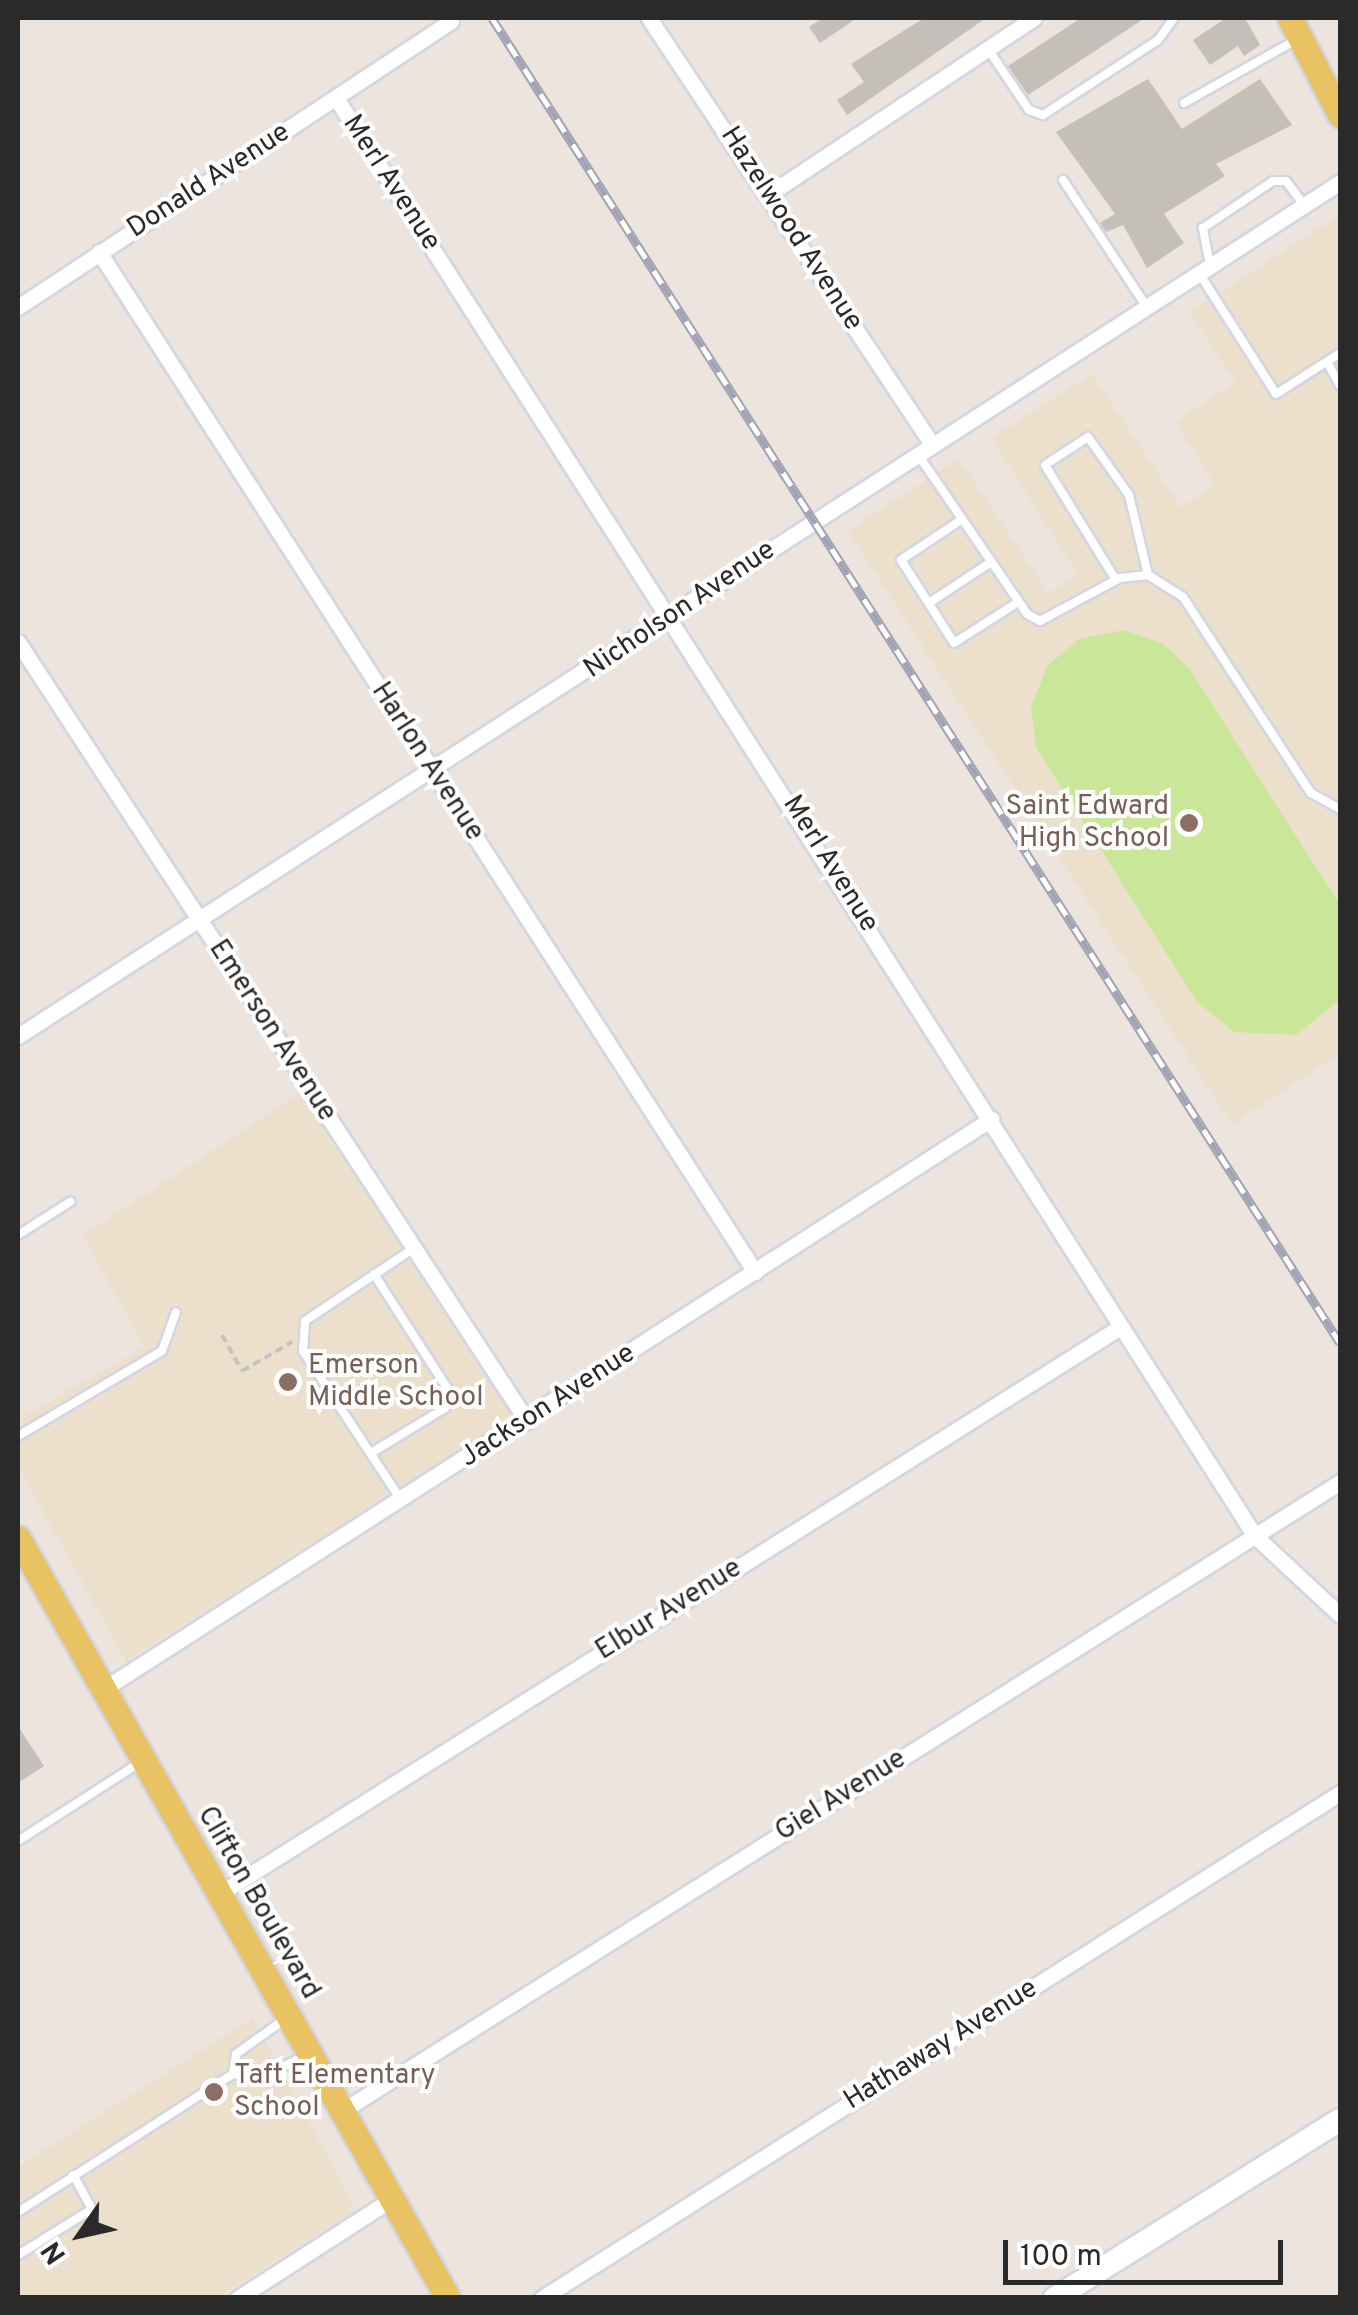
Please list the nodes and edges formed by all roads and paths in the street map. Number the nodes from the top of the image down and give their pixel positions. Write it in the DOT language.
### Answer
graph roads {
  1 [pos="650,18"];
  2 [pos="1034,18"];
  3 [pos="1174,18"];
  4 [pos="450,21"];
  5 [pos="1295,28"];
  6 [pos="988,48"];
  7 [pos="336,98"];
  8 [pos="1184,103"];
  9 [pos="1340,116"];
  10 [pos="1063,180"];
  11 [pos="1340,182"];
  12 [pos="768,194"];
  13 [pos="1304,205"];
  14 [pos="100,252"];
  15 [pos="1204,268"];
  16 [pos="1146,306"];
  17 [pos="18,307"];
  18 [pos="1340,353"];
  19 [pos="1327,362"];
  20 [pos="1340,384"];
  21 [pos="931,442"];
  22 [pos="916,452"];
  23 [pos="961,520"];
  24 [pos="992,562"];
  25 [pos="1148,575"];
  26 [pos="1116,580"];
  27 [pos="1018,602"];
  28 [pos="929,603"];
  29 [pos="674,616"];
  30 [pos="18,642"];
  31 [pos="433,772"];
  32 [pos="1340,810"];
  33 [pos="198,919"];
  34 [pos="18,1036"];
  35 [pos="991,1119"];
  36 [pos="70,1202"];
  37 [pos="18,1235"];
  38 [pos="414,1248"];
  39 [pos="755,1272"];
  40 [pos="374,1274"];
  41 [pos="176,1312"];
  42 [pos="1120,1327"];
  43 [pos="222,1335"];
  44 [pos="292,1342"];
  45 [pos="527,1420"];
  46 [pos="18,1436"];
  47 [pos="371,1453"];
  48 [pos="1340,1482"];
  49 [pos="402,1500"];
  50 [pos="1255,1536"];
  51 [pos="18,1538"];
  52 [pos="1340,1615"];
  53 [pos="102,1690"];
  54 [pos="143,1761"];
  55 [pos="1340,1793"];
  56 [pos="18,1841"];
  57 [pos="218,1894"];
  58 [pos="288,2016"];
  59 [pos="309,2054"];
  60 [pos="233,2074"];
  61 [pos="342,2111"];
  62 [pos="1340,2120"];
  63 [pos="73,2175"];
  64 [pos="390,2200"];
  65 [pos="18,2212"];
  66 [pos="18,2255"];
  67 [pos="238,2298"];
  68 [pos="448,2298"];
  69 [pos="542,2298"];
  70 [pos="1055,2298"];
  1 -- 12 [label="street, Hazelwood Avenue"];
  2 -- 6 [label="street"];
  3 -- 6 [label="lane"];
  4 -- 7 [label="street, Donald Avenue"];
  5 -- 8 [label="lane"];
  5 -- 9 [label="main road"];
  6 -- 12 [label="street"];
  7 -- 14 [label="street, Donald Avenue"];
  7 -- 29 [label="street, Merl Avenue"];
  10 -- 16 [label="lane"];
  11 -- 13 [label="street, Nicholson Avenue"];
  12 -- 21 [label="street, Hazelwood Avenue"];
  13 -- 15 [label="street, Nicholson Avenue"];
  13 -- 15 [label="lane"];
  14 -- 17 [label="street, Donald Avenue"];
  14 -- 31 [label="street, Harlon Avenue"];
  15 -- 16 [label="street, Nicholson Avenue"];
  15 -- 19 [label="lane"];
  16 -- 21 [label="street, Nicholson Avenue"];
  18 -- 19 [label="lane"];
  19 -- 20 [label="lane"];
  21 -- 22 [label="street, Nicholson Avenue"];
  22 -- 23 [label="lane"];
  22 -- 29 [label="street, Nicholson Avenue"];
  23 -- 24 [label="lane"];
  23 -- 28 [label="lane"];
  24 -- 27 [label="lane"];
  24 -- 28 [label="lane"];
  25 -- 26 [label="lane"];
  25 -- 26 [label="lane"];
  25 -- 32 [label="lane"];
  26 -- 27 [label="lane"];
  27 -- 28 [label="lane"];
  29 -- 31 [label="street, Nicholson Avenue"];
  29 -- 35 [label="street, Merl Avenue"];
  30 -- 33 [label="street, Emerson Avenue"];
  31 -- 33 [label="street, Nicholson Avenue"];
  31 -- 39 [label="street, Harlon Avenue"];
  33 -- 34 [label="street, Nicholson Avenue"];
  33 -- 38 [label="street, Emerson Avenue"];
  35 -- 39 [label="street, Jackson Avenue"];
  35 -- 42 [label="street, Merl Avenue"];
  36 -- 37 [label="lane"];
  38 -- 40 [label="lane"];
  38 -- 45 [label="street, Emerson Avenue"];
  39 -- 45 [label="street, Jackson Avenue"];
  40 -- 47 [label="lane"];
  40 -- 47 [label="lane"];
  41 -- 46 [label="lane"];
  42 -- 50 [label="street, Merl Avenue"];
  42 -- 57 [label="street, Elbur Avenue"];
  43 -- 44 [label="path"];
  45 -- 49 [label="street, Jackson Avenue"];
  47 -- 49 [label="lane"];
  48 -- 50 [label="street, Giel Avenue"];
  49 -- 53 [label="street, Jackson Avenue"];
  50 -- 52 [label="street, Merl Avenue"];
  50 -- 61 [label="street, Giel Avenue"];
  51 -- 53 [label="main road, Clifton Boulevard"];
  53 -- 54 [label="main road, Clifton Boulevard"];
  54 -- 56 [label="lane"];
  54 -- 57 [label="main road, Clifton Boulevard"];
  55 -- 69 [label="street, Hathaway Avenue"];
  57 -- 58 [label="main road, Clifton Boulevard"];
  58 -- 59 [label="main road, Clifton Boulevard"];
  58 -- 60 [label="lane"];
  59 -- 60 [label="lane"];
  59 -- 61 [label="main road, Clifton Boulevard"];
  60 -- 63 [label="lane"];
  61 -- 64 [label="main road, Clifton Boulevard"];
  62 -- 70 [label="street"];
  63 -- 65 [label="lane"];
  63 -- 66 [label="lane"];
  64 -- 67 [label="street"];
  64 -- 68 [label="main road, Clifton Boulevard"];
}
